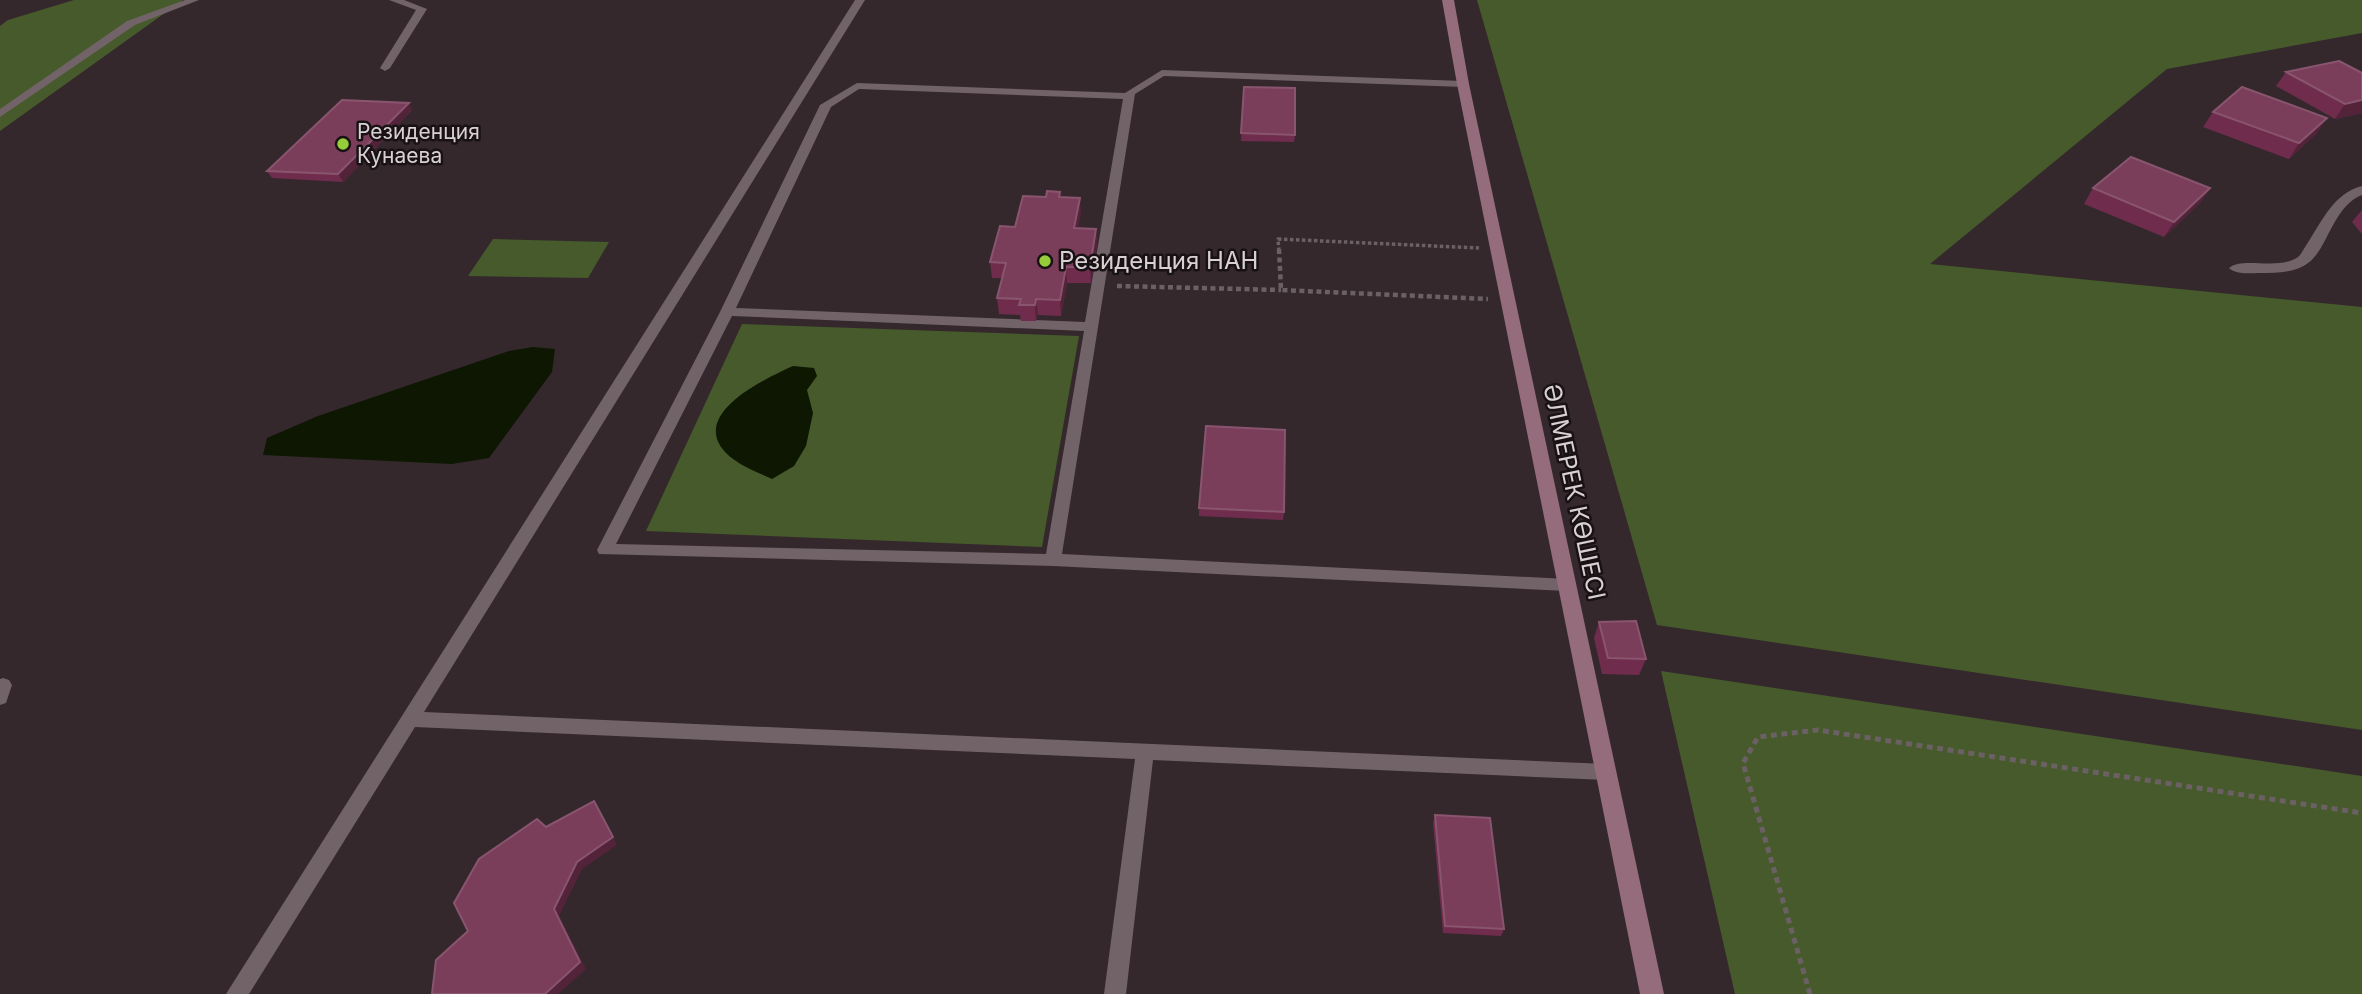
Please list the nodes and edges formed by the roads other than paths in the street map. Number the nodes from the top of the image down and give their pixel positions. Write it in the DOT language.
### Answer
graph roads {
  1 [pos="194,0"];
  2 [pos="394,0"];
  3 [pos="860,0"];
  4 [pos="1448,0"];
  5 [pos="385,68"];
  6 [pos="1463,84"];
  7 [pos="1129,96"];
  8 [pos="0,114"];
  9 [pos="2362,190"];
  10 [pos="2236,268"];
  11 [pos="727,312"];
  12 [pos="1091,327"];
  13 [pos="1053,560"];
  14 [pos="1567,585"];
  15 [pos="409,719"];
  16 [pos="1145,751"];
  17 [pos="1606,772"];
  18 [pos="237,994"];
  19 [pos="1115,994"];
  20 [pos="1652,994"];
  1 -- 8 [label="lane"];
  2 -- 5 [label="lane"];
  3 -- 15 [label="lane"];
  4 -- 6 [label="street, ӘЛМЕРЕК КӨШЕСІ"];
  6 -- 7 [label="lane"];
  6 -- 14 [label="street, ӘЛМЕРЕК КӨШЕСІ"];
  7 -- 11 [label="lane"];
  7 -- 12 [label="lane"];
  9 -- 10 [label="street"];
  11 -- 12 [label="lane"];
  11 -- 13 [label="lane"];
  12 -- 13 [label="lane"];
  13 -- 14 [label="lane"];
  14 -- 17 [label="street, ӘЛМЕРЕК КӨШЕСІ"];
  15 -- 16 [label="lane"];
  15 -- 18 [label="lane"];
  16 -- 17 [label="lane"];
  16 -- 19 [label="lane"];
  17 -- 20 [label="street, ӘЛМЕРЕК КӨШЕСІ"];
}
